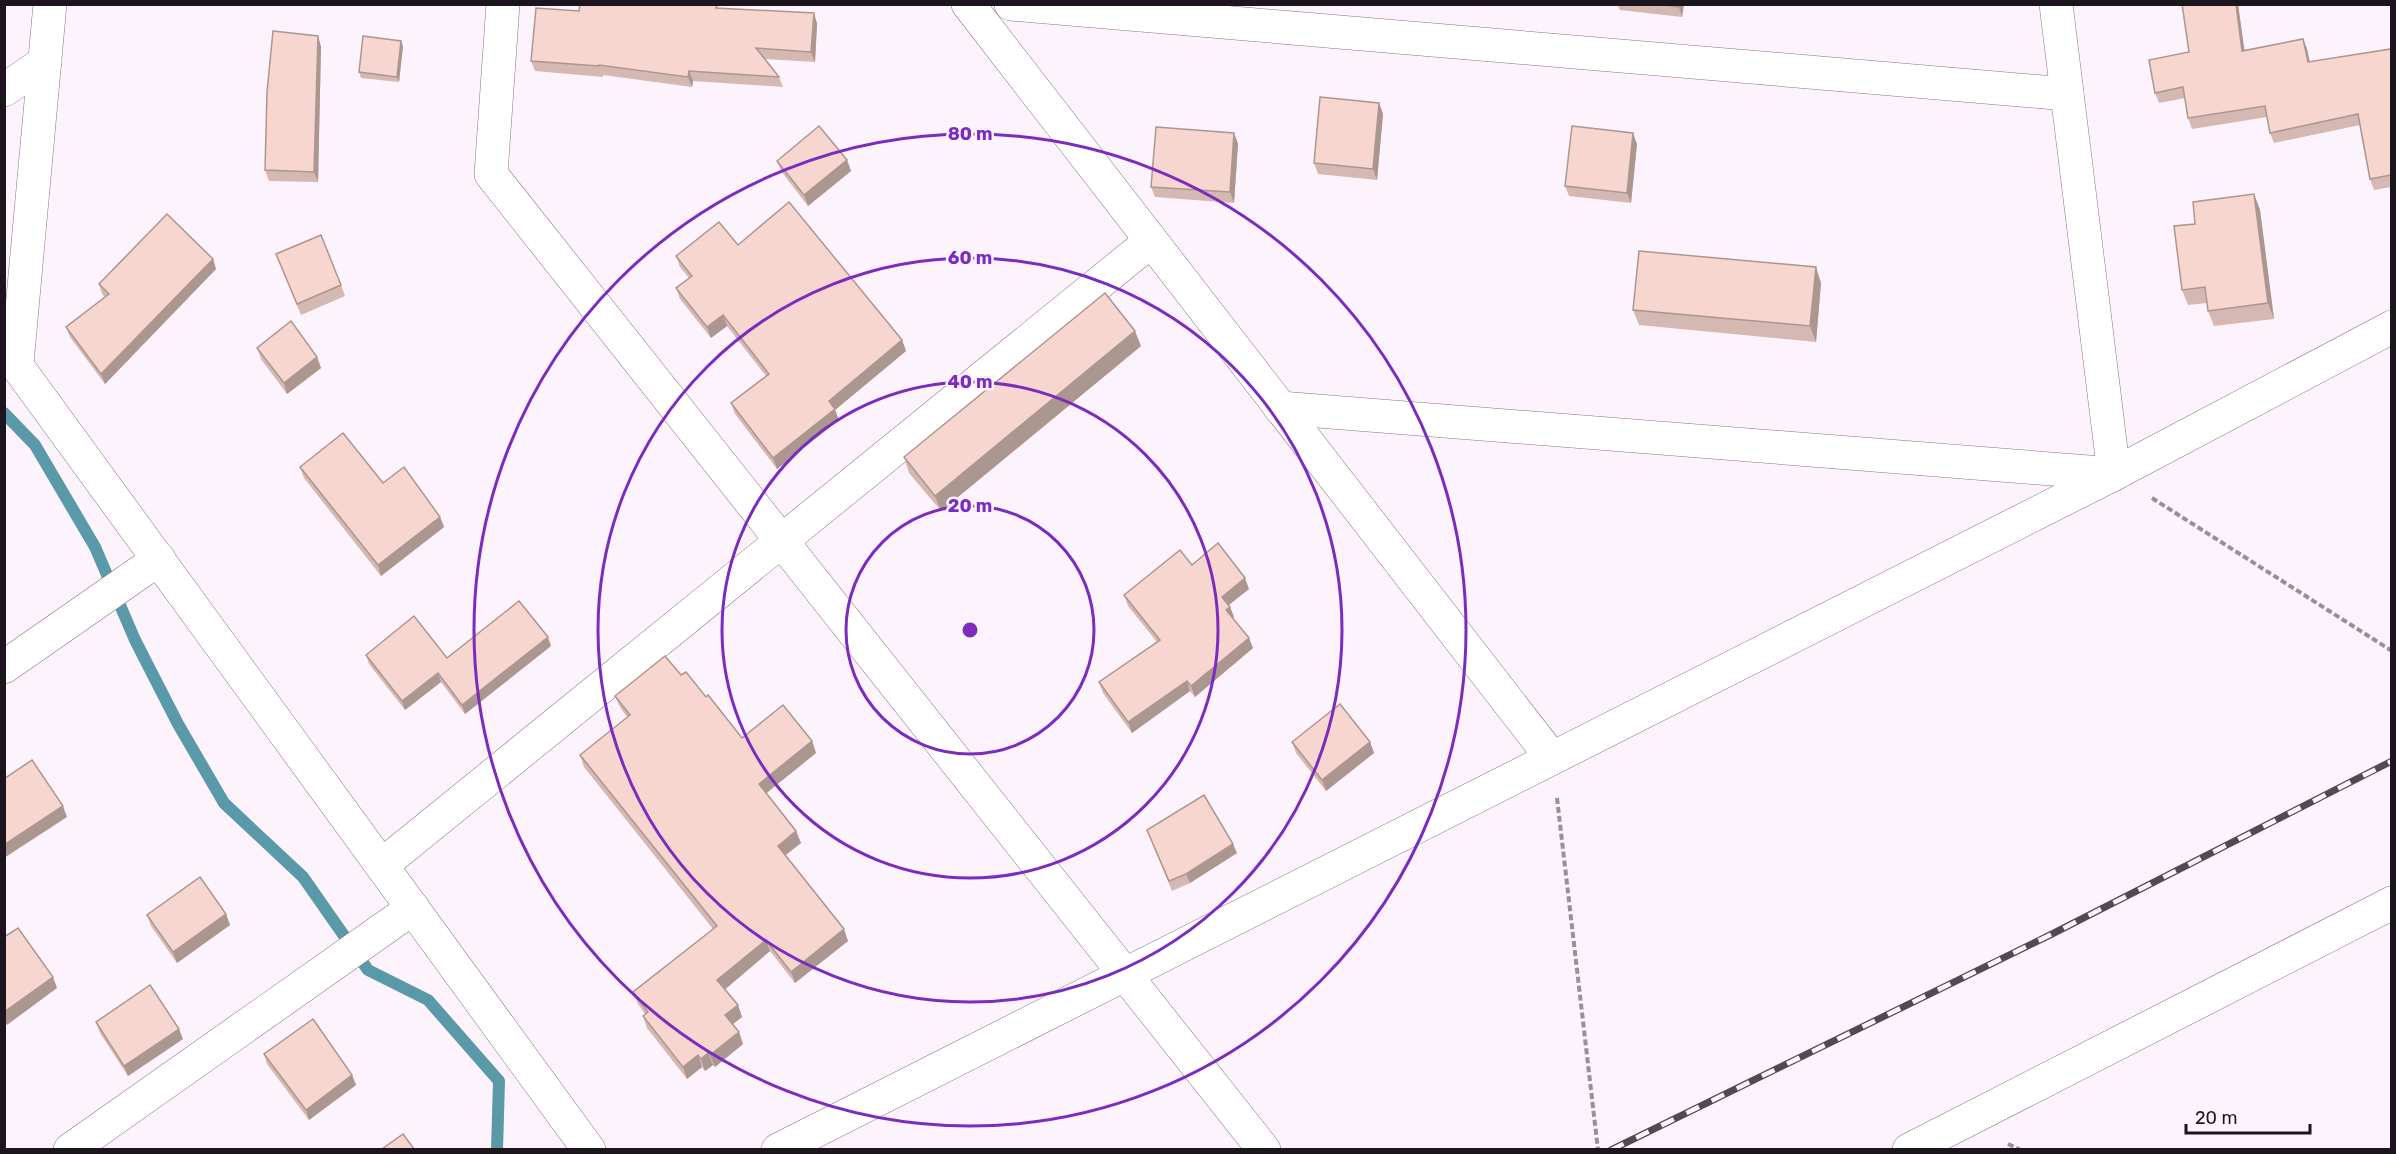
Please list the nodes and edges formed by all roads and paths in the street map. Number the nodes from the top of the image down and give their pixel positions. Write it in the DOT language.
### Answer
graph roads {
  1 [pos="50,4"];
  2 [pos="502,4"];
  3 [pos="968,4"];
  4 [pos="1011,4"];
  5 [pos="2056,4"];
  6 [pos="45,62"];
  7 [pos="4,90"];
  8 [pos="2067,94"];
  9 [pos="1151,241"];
  10 [pos="2391,327"];
  11 [pos="11,356"];
  12 [pos="1280,408"];
  13 [pos="2114,474"];
  14 [pos="781,540"];
  15 [pos="159,559"];
  16 [pos="2391,651"];
  17 [pos="4,667"];
  18 [pos="1552,758"];
  19 [pos="382,865"];
  20 [pos="2391,903"];
  21 [pos="413,908"];
  22 [pos="1125,975"];
  23 [pos="70,1149"];
  24 [pos="589,1149"];
  25 [pos="778,1149"];
  26 [pos="1264,1149"];
  27 [pos="1598,1149"];
  28 [pos="1909,1149"];
  1 -- 6 [label="street"];
  2 -- 14 [label="street"];
  3 -- 9 [label="street"];
  4 -- 8 [label="street"];
  5 -- 8 [label="street"];
  6 -- 7 [label="street"];
  6 -- 11 [label="street"];
  8 -- 13 [label="street"];
  9 -- 12 [label="street"];
  9 -- 14 [label="street"];
  10 -- 13 [label="street"];
  11 -- 15 [label="street"];
  12 -- 13 [label="street"];
  12 -- 18 [label="street"];
  13 -- 16 [label="path"];
  13 -- 18 [label="street"];
  14 -- 19 [label="street"];
  14 -- 22 [label="street"];
  15 -- 17 [label="street"];
  15 -- 19 [label="street"];
  18 -- 22 [label="street"];
  18 -- 27 [label="path"];
  19 -- 21 [label="street"];
  20 -- 28 [label="street"];
  21 -- 23 [label="street"];
  21 -- 24 [label="street"];
  22 -- 25 [label="street"];
  22 -- 26 [label="street"];
}
